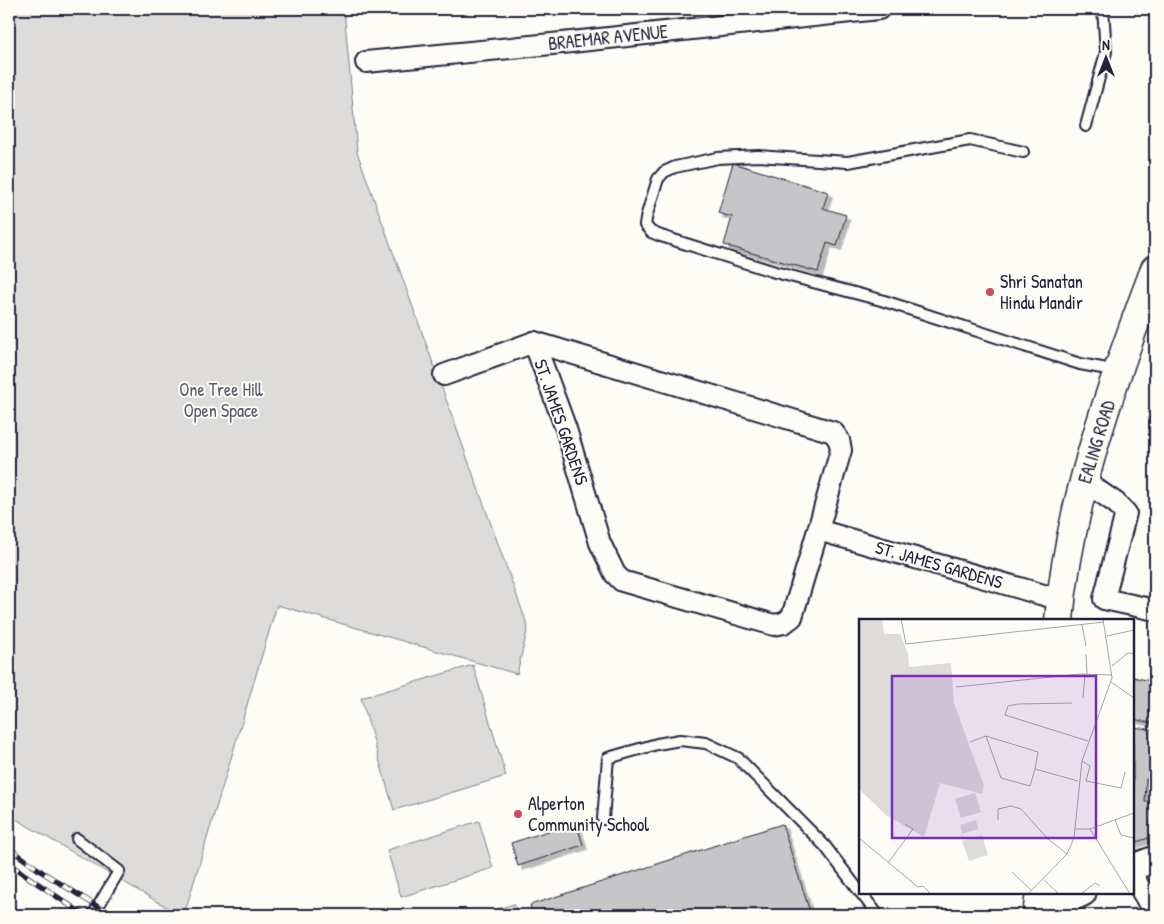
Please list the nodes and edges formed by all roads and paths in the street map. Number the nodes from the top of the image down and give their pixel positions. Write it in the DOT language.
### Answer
graph roads {
  1 [pos="879,9"];
  2 [pos="1103,9"];
  3 [pos="366,62"];
  4 [pos="1086,126"];
  5 [pos="1024,152"];
  6 [pos="1155,269"];
  7 [pos="534,342"];
  8 [pos="1119,371"];
  9 [pos="444,375"];
  10 [pos="1084,481"];
  11 [pos="818,530"];
  12 [pos="1060,610"];
  13 [pos="1155,610"];
  14 [pos="603,819"];
  15 [pos="77,839"];
  16 [pos="1155,859"];
  17 [pos="1134,867"];
  18 [pos="1134,878"];
  19 [pos="859,891"];
  20 [pos="862,894"];
  21 [pos="1040,894"];
  22 [pos="1081,894"];
  23 [pos="1155,914"];
  24 [pos="93,915"];
  25 [pos="878,915"];
  26 [pos="1037,915"];
  27 [pos="1047,915"];
  1 -- 3 [label="street, BRAEMAR AVENUE"];
  2 -- 4 [label="lane"];
  5 -- 8 [label="lane"];
  6 -- 8 [label="main road, EALING ROAD"];
  7 -- 9 [label="street"];
  7 -- 11 [label="street, ST. JAMES GARDENS"];
  7 -- 11 [label="street, ST. JAMES GARDENS"];
  8 -- 10 [label="main road, EALING ROAD"];
  10 -- 12 [label="main road, EALING ROAD"];
  10 -- 13 [label="street"];
  11 -- 12 [label="street, ST. JAMES GARDENS"];
  14 -- 19 [label="lane"];
  15 -- 24 [label="lane"];
  16 -- 17 [label="street"];
  18 -- 23 [label="street"];
  20 -- 25 [label="lane"];
  21 -- 26 [label="main road"];
  22 -- 27 [label="street"];
}
